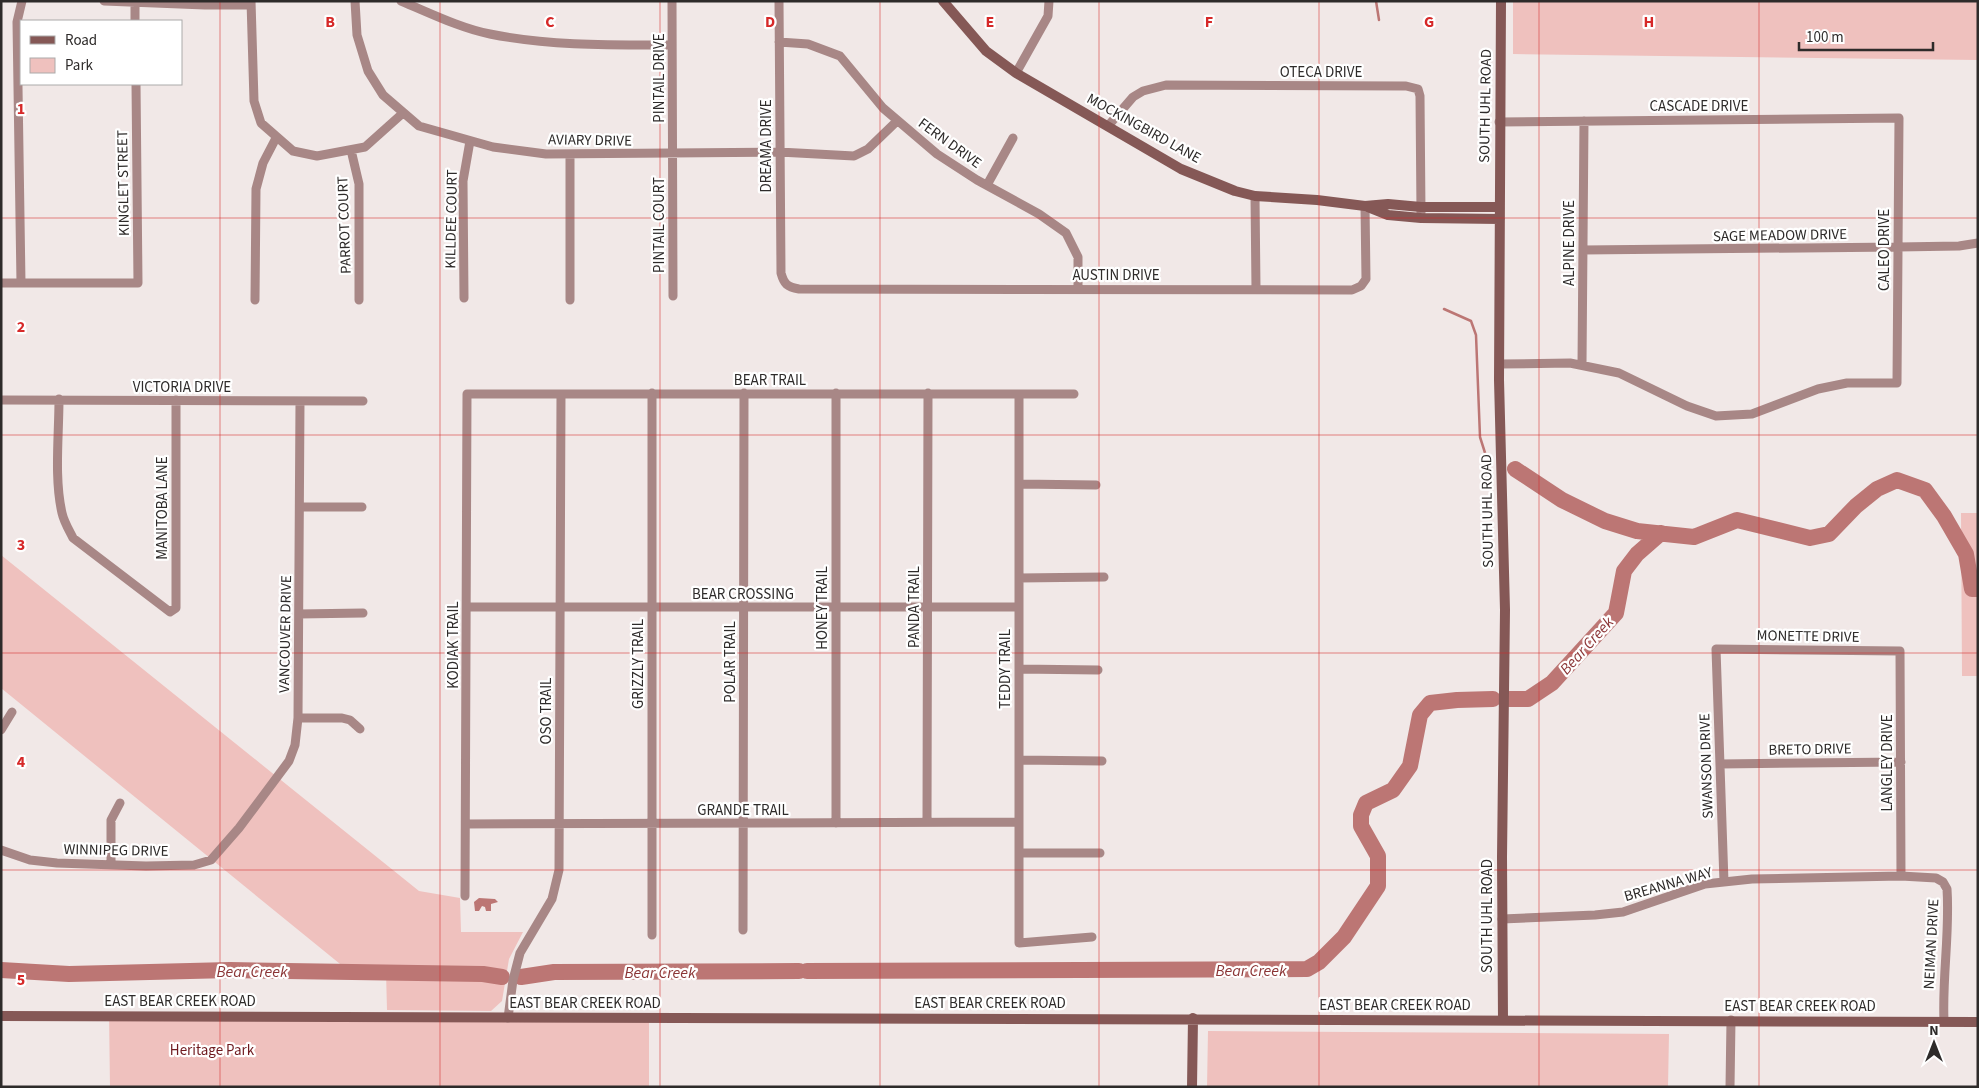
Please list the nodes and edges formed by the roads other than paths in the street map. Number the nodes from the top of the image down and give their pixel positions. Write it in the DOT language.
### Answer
graph roads {
  1 [pos="22,1"];
  2 [pos="104,1"];
  3 [pos="356,1"];
  4 [pos="401,1"];
  5 [pos="672,1"];
  6 [pos="779,1"];
  7 [pos="943,1"];
  8 [pos="1049,1"];
  9 [pos="1501,1"];
  10 [pos="135,2"];
  11 [pos="252,3"];
  12 [pos="135,20"];
  13 [pos="779,42"];
  14 [pos="672,45"];
  15 [pos="1016,73"];
  16 [pos="136,85"];
  17 [pos="403,113"];
  18 [pos="1899,118"];
  19 [pos="897,121"];
  20 [pos="1584,121"];
  21 [pos="1499,122"];
  22 [pos="1108,126"];
  23 [pos="276,138"];
  24 [pos="1013,138"];
  25 [pos="470,141"];
  26 [pos="351,150"];
  27 [pos="779,152"];
  28 [pos="570,154"];
  29 [pos="672,154"];
  30 [pos="986,185"];
  31 [pos="1255,196"];
  32 [pos="1365,206"];
  33 [pos="1421,207"];
  34 [pos="1500,207"];
  35 [pos="1421,218"];
  36 [pos="1500,219"];
  37 [pos="1978,243"];
  38 [pos="1898,247"];
  39 [pos="1583,250"];
  40 [pos="1,283"];
  41 [pos="21,283"];
  42 [pos="789,287"];
  43 [pos="1078,288"];
  44 [pos="1256,289"];
  45 [pos="673,296"];
  46 [pos="464,298"];
  47 [pos="255,300"];
  48 [pos="360,300"];
  49 [pos="570,300"];
  50 [pos="1500,364"];
  51 [pos="1582,365"];
  52 [pos="652,393"];
  53 [pos="744,393"];
  54 [pos="836,393"];
  55 [pos="928,393"];
  56 [pos="466,394"];
  57 [pos="561,394"];
  58 [pos="1019,394"];
  59 [pos="1074,394"];
  60 [pos="1,400"];
  61 [pos="59,400"];
  62 [pos="176,400"];
  63 [pos="363,401"];
  64 [pos="300,402"];
  65 [pos="1019,484"];
  66 [pos="1096,485"];
  67 [pos="300,507"];
  68 [pos="362,507"];
  69 [pos="1104,577"];
  70 [pos="1019,578"];
  71 [pos="467,607"];
  72 [pos="1019,607"];
  73 [pos="560,608"];
  74 [pos="652,608"];
  75 [pos="744,608"];
  76 [pos="836,608"];
  77 [pos="928,608"];
  78 [pos="363,613"];
  79 [pos="299,614"];
  80 [pos="1716,649"];
  81 [pos="1900,651"];
  82 [pos="1019,669"];
  83 [pos="1098,670"];
  84 [pos="12,712"];
  85 [pos="298,718"];
  86 [pos="360,729"];
  87 [pos="1,730"];
  88 [pos="1020,760"];
  89 [pos="1102,761"];
  90 [pos="1900,762"];
  91 [pos="1720,764"];
  92 [pos="120,803"];
  93 [pos="927,822"];
  94 [pos="1020,822"];
  95 [pos="744,823"];
  96 [pos="836,823"];
  97 [pos="466,824"];
  98 [pos="560,824"];
  99 [pos="652,824"];
  100 [pos="225,844"];
  101 [pos="1,850"];
  102 [pos="1019,853"];
  103 [pos="1100,853"];
  104 [pos="111,865"];
  105 [pos="1901,876"];
  106 [pos="1724,882"];
  107 [pos="465,896"];
  108 [pos="1502,919"];
  109 [pos="742,930"];
  110 [pos="652,935"];
  111 [pos="1092,937"];
  112 [pos="1,1016"];
  113 [pos="508,1018"];
  114 [pos="1193,1018"];
  115 [pos="1503,1020"];
  116 [pos="1731,1020"];
  117 [pos="1944,1021"];
  118 [pos="1978,1022"];
  119 [pos="1192,1087"];
  120 [pos="1730,1087"];
  1 -- 41 [label="street"];
  2 -- 10 [label="street"];
  3 -- 17 [label="street, AVIARY DRIVE"];
  4 -- 14 [label="street"];
  5 -- 14 [label="street, PINTAIL DRIVE"];
  6 -- 13 [label="street, DREAMA DRIVE"];
  7 -- 15 [label="main road, MOCKINGBIRD LANE"];
  8 -- 15 [label="street"];
  9 -- 21 [label="main road, SOUTH UHL ROAD"];
  10 -- 11 [label="street"];
  10 -- 12 [label="street"];
  11 -- 23 [label="street"];
  13 -- 19 [label="street, FERN DRIVE"];
  13 -- 27 [label="street, DREAMA DRIVE"];
  14 -- 29 [label="street, PINTAIL DRIVE"];
  15 -- 22 [label="main road, MOCKINGBIRD LANE"];
  16 -- 41 [label="street, KINGLET STREET"];
  17 -- 25 [label="street, AVIARY DRIVE"];
  17 -- 26 [label="street"];
  18 -- 20 [label="street, CASCADE DRIVE"];
  18 -- 38 [label="street, CALEO DRIVE"];
  19 -- 27 [label="street, AVIARY DRIVE"];
  19 -- 30 [label="street, FERN DRIVE"];
  20 -- 21 [label="street, CASCADE DRIVE"];
  20 -- 39 [label="street, ALPINE DRIVE"];
  21 -- 34 [label="main road, SOUTH UHL ROAD"];
  22 -- 31 [label="main road, MOCKINGBIRD LANE"];
  22 -- 33 [label="street, OTECA DRIVE"];
  23 -- 26 [label="street"];
  23 -- 47 [label="street"];
  24 -- 30 [label="street"];
  25 -- 28 [label="street, AVIARY DRIVE"];
  25 -- 46 [label="street, KILLDEE COURT"];
  26 -- 48 [label="street, PARROT COURT"];
  27 -- 29 [label="street, AVIARY DRIVE"];
  27 -- 42 [label="street, DREAMA DRIVE"];
  28 -- 29 [label="street, AVIARY DRIVE"];
  28 -- 49 [label="street"];
  29 -- 45 [label="street, PINTAIL COURT"];
  30 -- 43 [label="street, FERN DRIVE"];
  31 -- 32 [label="main road, MOCKINGBIRD LANE"];
  31 -- 44 [label="street"];
  32 -- 33 [label="main road, MOCKINGBIRD LANE"];
  32 -- 35 [label="main road, MOCKINGBIRD LANE"];
  32 -- 44 [label="street, AUSTIN DRIVE"];
  33 -- 34 [label="main road, MOCKINGBIRD LANE"];
  33 -- 35 [label="street, OTECA DRIVE"];
  34 -- 36 [label="main road, SOUTH UHL ROAD"];
  35 -- 36 [label="main road, MOCKINGBIRD LANE"];
  36 -- 50 [label="main road, SOUTH UHL ROAD"];
  37 -- 38 [label="street, SAGE MEADOW DRIVE"];
  38 -- 39 [label="street, SAGE MEADOW DRIVE"];
  38 -- 51 [label="street, CALEO DRIVE"];
  39 -- 51 [label="street, ALPINE DRIVE"];
  40 -- 41 [label="street"];
  42 -- 43 [label="street, AUSTIN DRIVE"];
  43 -- 44 [label="street, AUSTIN DRIVE"];
  50 -- 51 [label="street"];
  50 -- 108 [label="main road, SOUTH UHL ROAD"];
  52 -- 53 [label="street, BEAR TRAIL"];
  52 -- 57 [label="street, BEAR TRAIL"];
  52 -- 74 [label="street, GRIZZLY TRAIL"];
  53 -- 54 [label="street, BEAR TRAIL"];
  53 -- 75 [label="street, POLAR TRAIL"];
  54 -- 55 [label="street, BEAR TRAIL"];
  54 -- 76 [label="street, HONEY TRAIL"];
  55 -- 58 [label="street, BEAR TRAIL"];
  55 -- 77 [label="street, PANDA TRAIL"];
  56 -- 57 [label="street, BEAR TRAIL"];
  56 -- 71 [label="street, KODIAK TRAIL"];
  57 -- 73 [label="street, OSO TRAIL"];
  58 -- 59 [label="street, BEAR TRAIL"];
  58 -- 65 [label="street, TEDDY TRAIL"];
  60 -- 61 [label="street, VICTORIA DRIVE"];
  61 -- 62 [label="street, VICTORIA DRIVE"];
  61 -- 62 [label="street, MANITOBA LANE"];
  62 -- 64 [label="street, VICTORIA DRIVE"];
  63 -- 64 [label="street, VICTORIA DRIVE"];
  64 -- 67 [label="street, VANCOUVER DRIVE"];
  65 -- 66 [label="street"];
  65 -- 70 [label="street, TEDDY TRAIL"];
  67 -- 68 [label="street"];
  67 -- 79 [label="street, VANCOUVER DRIVE"];
  69 -- 70 [label="street"];
  70 -- 72 [label="street, TEDDY TRAIL"];
  71 -- 73 [label="street, BEAR CROSSING"];
  71 -- 97 [label="street, KODIAK TRAIL"];
  72 -- 77 [label="street, BEAR CROSSING"];
  72 -- 82 [label="street, TEDDY TRAIL"];
  73 -- 74 [label="street, BEAR CROSSING"];
  73 -- 98 [label="street, OSO TRAIL"];
  74 -- 75 [label="street, BEAR CROSSING"];
  74 -- 99 [label="street, GRIZZLY TRAIL"];
  75 -- 76 [label="street, BEAR CROSSING"];
  75 -- 95 [label="street, POLAR TRAIL"];
  76 -- 77 [label="street, BEAR CROSSING"];
  76 -- 96 [label="street, HONEY TRAIL"];
  77 -- 93 [label="street, PANDA TRAIL"];
  78 -- 79 [label="street"];
  79 -- 85 [label="street, VANCOUVER DRIVE"];
  80 -- 81 [label="street, MONETTE DRIVE"];
  80 -- 91 [label="street, SWANSON DRIVE"];
  81 -- 90 [label="street, LANGLEY DRIVE"];
  82 -- 83 [label="street"];
  82 -- 88 [label="street, TEDDY TRAIL"];
  84 -- 87 [label="street"];
  85 -- 86 [label="street"];
  85 -- 100 [label="street, VANCOUVER DRIVE"];
  88 -- 89 [label="street"];
  88 -- 94 [label="street, TEDDY TRAIL"];
  90 -- 91 [label="street, BRETO DRIVE"];
  90 -- 105 [label="street, LANGLEY DRIVE"];
  91 -- 106 [label="street, SWANSON DRIVE"];
  92 -- 104 [label="street"];
  93 -- 94 [label="street, GRANDE TRAIL"];
  93 -- 96 [label="street, GRANDE TRAIL"];
  94 -- 102 [label="street, TEDDY TRAIL"];
  95 -- 96 [label="street, GRANDE TRAIL"];
  95 -- 99 [label="street, GRANDE TRAIL"];
  95 -- 109 [label="street, POLAR TRAIL"];
  97 -- 98 [label="street, GRANDE TRAIL"];
  97 -- 107 [label="street, KODIAK TRAIL"];
  98 -- 99 [label="street, GRANDE TRAIL"];
  98 -- 113 [label="street, OSO TRAIL"];
  99 -- 110 [label="street, GRIZZLY TRAIL"];
  100 -- 104 [label="street, WINNIPEG DRIVE"];
  101 -- 104 [label="street, WINNIPEG DRIVE"];
  102 -- 103 [label="street"];
  102 -- 111 [label="street, TEDDY TRAIL"];
  105 -- 106 [label="street, BREANNA WAY"];
  105 -- 117 [label="street, NEIMAN DRIVE"];
  106 -- 108 [label="street, BREANNA WAY"];
  108 -- 115 [label="main road, SOUTH UHL ROAD"];
  112 -- 113 [label="main road, EAST BEAR CREEK ROAD"];
  113 -- 114 [label="main road, EAST BEAR CREEK ROAD"];
  114 -- 115 [label="main road, EAST BEAR CREEK ROAD"];
  114 -- 119 [label="main road"];
  115 -- 116 [label="main road, EAST BEAR CREEK ROAD"];
  116 -- 117 [label="main road, EAST BEAR CREEK ROAD"];
  116 -- 120 [label="street"];
  117 -- 118 [label="main road, EAST BEAR CREEK ROAD"];
}
